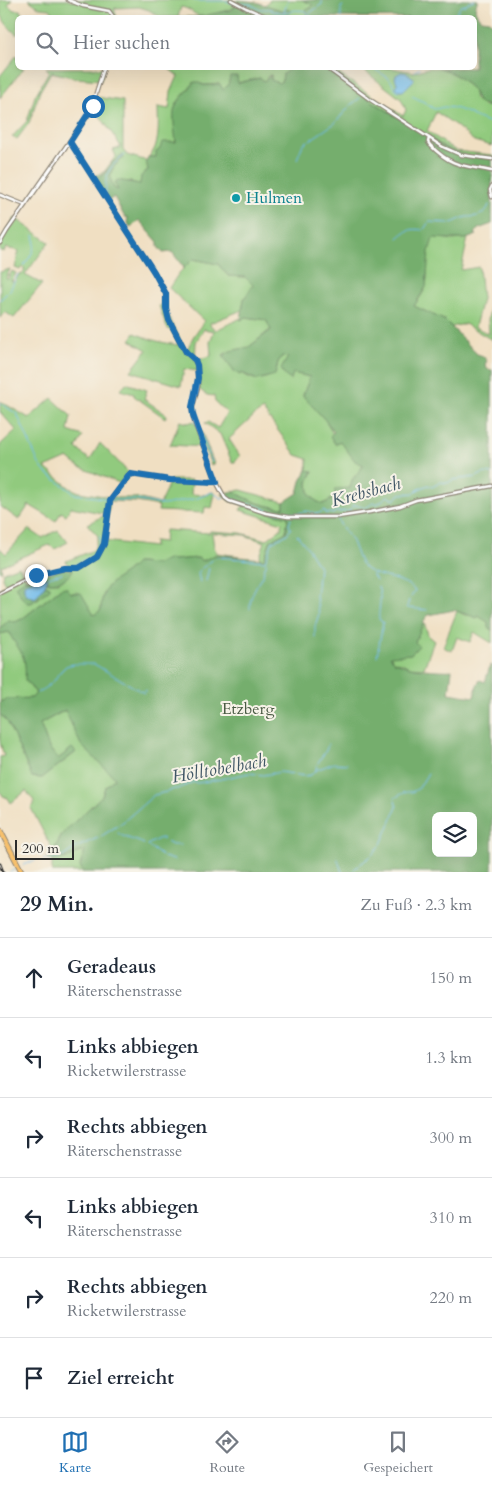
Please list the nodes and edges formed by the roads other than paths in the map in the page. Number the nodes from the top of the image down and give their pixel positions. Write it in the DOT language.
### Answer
graph roads {
  1 [pos="68,0"];
  2 [pos="230,0"];
  3 [pos="112,15"];
  4 [pos="263,15"];
  5 [pos="103,70"];
  6 [pos="330,70"];
  7 [pos="429,138"];
  8 [pos="70,142"];
  9 [pos="492,159"];
  10 [pos="492,171"];
  11 [pos="492,186"];
  12 [pos="0,194"];
  13 [pos="492,197"];
  14 [pos="25,205"];
  15 [pos="1,242"];
  16 [pos="217,482"];
  17 [pos="492,486"];
  18 [pos="0,593"];
  19 [pos="0,830"];
  20 [pos="22,872"];
  1 -- 3 [label="street"];
  2 -- 4 [label="street"];
  5 -- 8 [label="street"];
  6 -- 7 [label="street"];
  7 -- 9 [label="street"];
  7 -- 10 [label="street"];
  8 -- 14 [label="street"];
  8 -- 16 [label="street"];
  11 -- 13 [label="street"];
  12 -- 14 [label="street"];
  14 -- 15 [label="street"];
  16 -- 17 [label="street"];
  16 -- 18 [label="street"];
  19 -- 20 [label="main road"];
}
